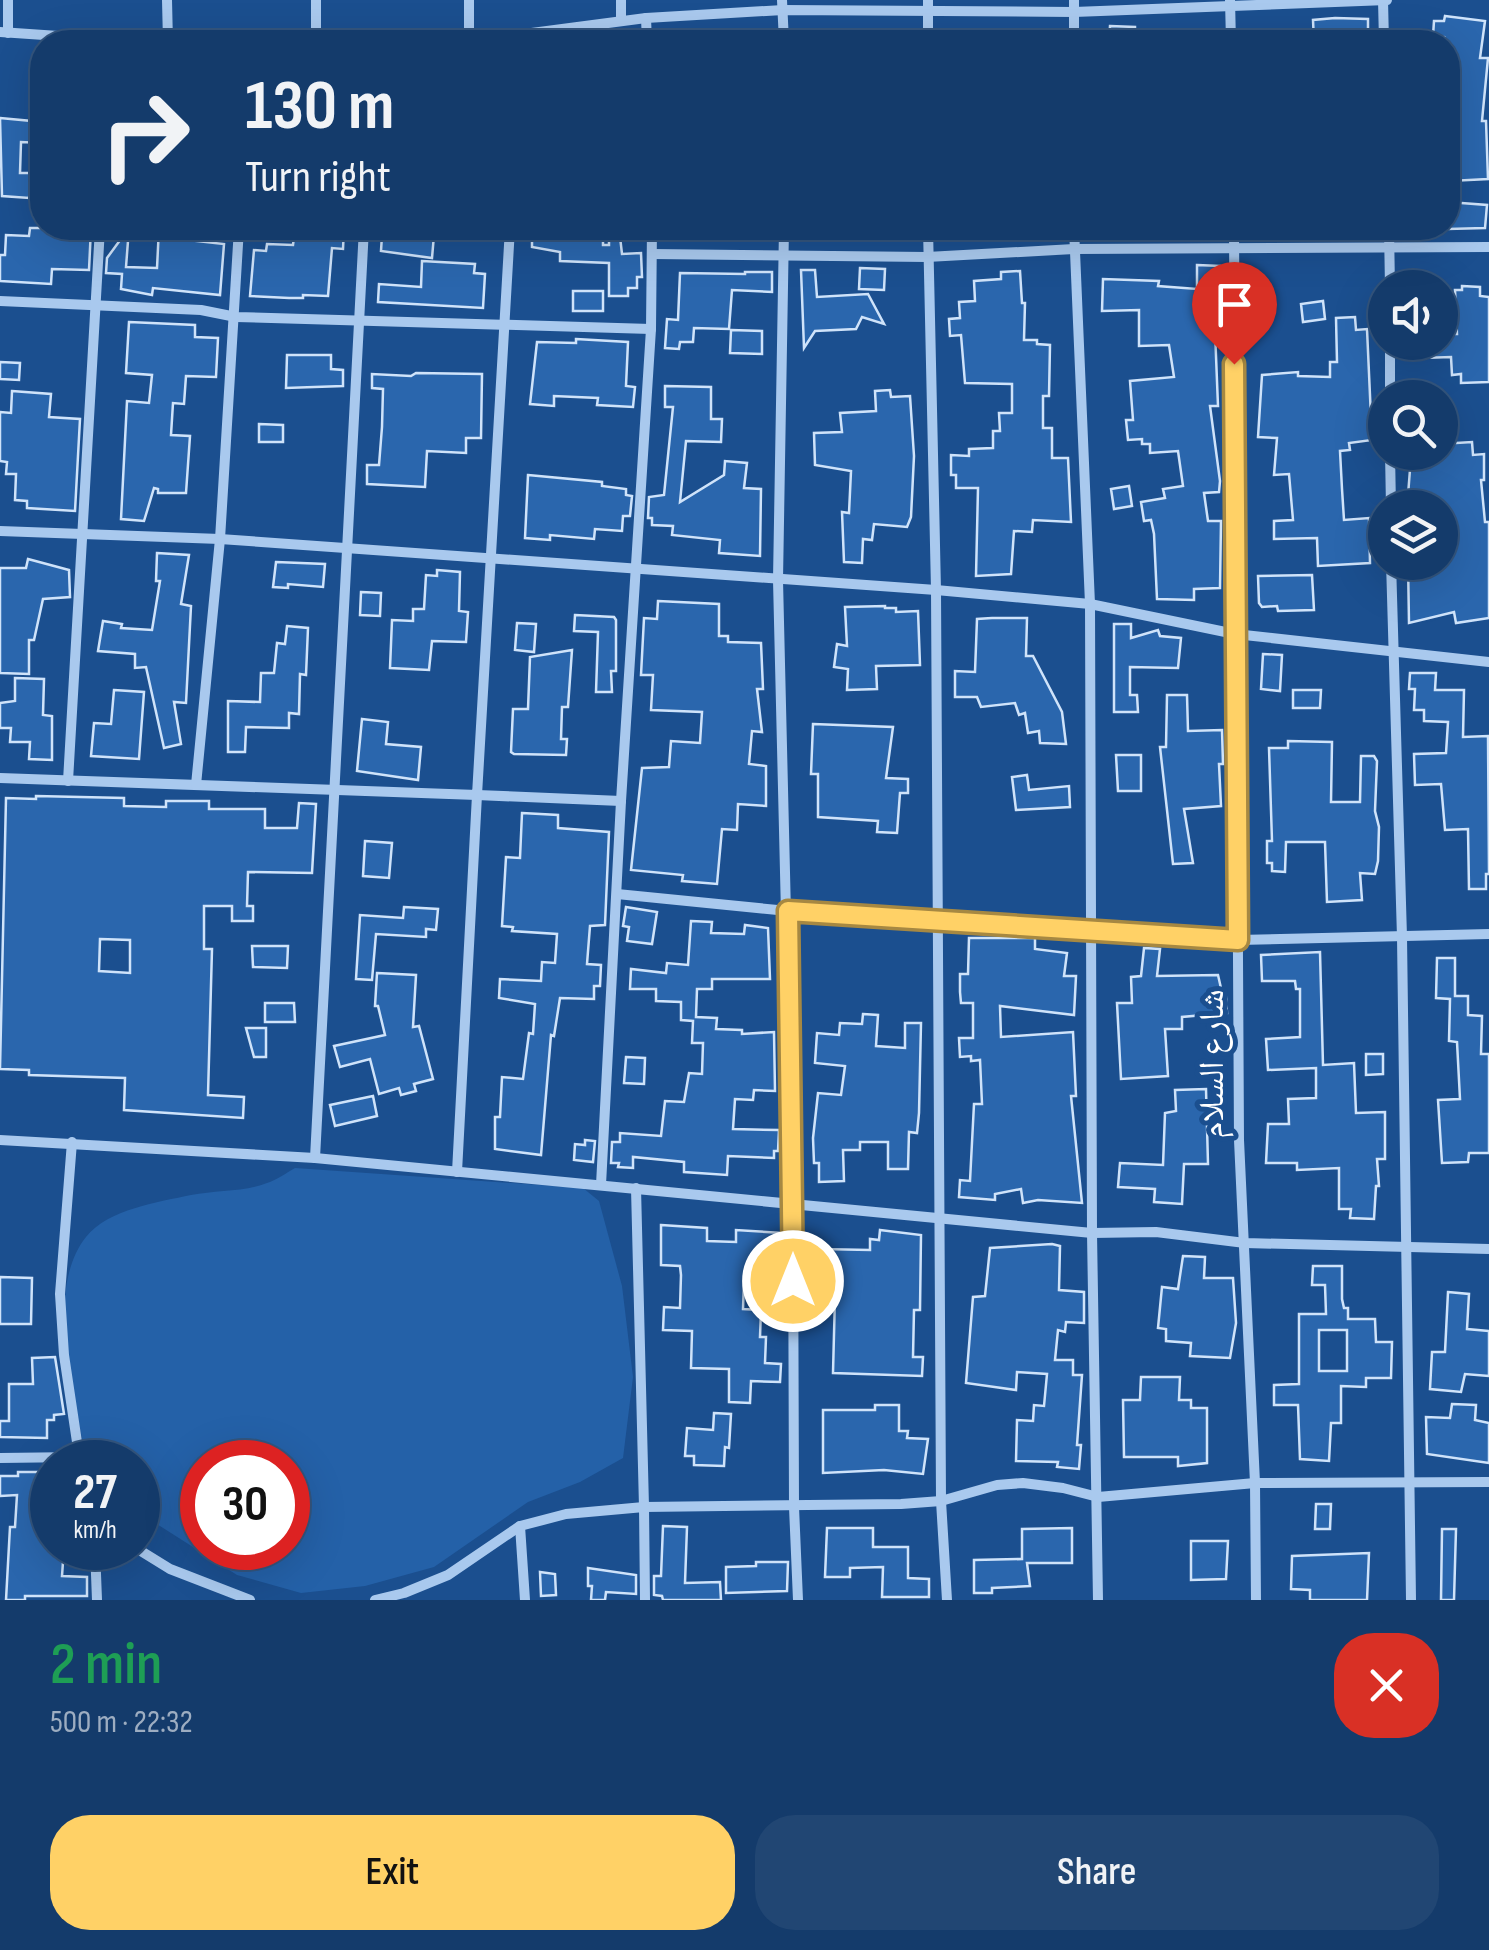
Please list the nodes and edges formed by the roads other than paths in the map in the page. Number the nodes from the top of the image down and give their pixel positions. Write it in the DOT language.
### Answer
graph roads {
  1 [pos="8,0"];
  2 [pos="167,0"];
  3 [pos="316,0"];
  4 [pos="469,0"];
  5 [pos="622,0"];
  6 [pos="1384,0"];
  7 [pos="1230,4"];
  8 [pos="783,5"];
  9 [pos="928,6"];
  10 [pos="1074,6"];
  11 [pos="646,18"];
  12 [pos="621,20"];
  13 [pos="168,30"];
  14 [pos="316,30"];
  15 [pos="469,30"];
  16 [pos="567,30"];
  17 [pos="646,30"];
  18 [pos="784,30"];
  19 [pos="1230,30"];
  20 [pos="1384,30"];
  21 [pos="4,33"];
  22 [pos="30,35"];
  23 [pos="99,240"];
  24 [pos="239,240"];
  25 [pos="363,240"];
  26 [pos="509,240"];
  27 [pos="652,240"];
  28 [pos="784,240"];
  29 [pos="928,240"];
  30 [pos="1074,240"];
  31 [pos="1234,240"];
  32 [pos="1390,240"];
  33 [pos="1390,247"];
  34 [pos="1234,248"];
  35 [pos="1489,248"];
  36 [pos="1074,249"];
  37 [pos="653,254"];
  38 [pos="928,257"];
  39 [pos="784,258"];
  40 [pos="1390,270"];
  41 [pos="0,301"];
  42 [pos="96,305"];
  43 [pos="236,317"];
  44 [pos="359,320"];
  45 [pos="503,325"];
  46 [pos="651,328"];
  47 [pos="0,531"];
  48 [pos="82,536"];
  49 [pos="220,538"];
  50 [pos="347,548"];
  51 [pos="491,556"];
  52 [pos="636,567"];
  53 [pos="778,580"];
  54 [pos="1391,580"];
  55 [pos="936,590"];
  56 [pos="1090,604"];
  57 [pos="1235,634"];
  58 [pos="1391,652"];
  59 [pos="1489,662"];
  60 [pos="0,778"];
  61 [pos="68,780"];
  62 [pos="196,785"];
  63 [pos="334,792"];
  64 [pos="477,796"];
  65 [pos="621,801"];
  66 [pos="617,894"];
  67 [pos="788,911"];
  68 [pos="937,921"];
  69 [pos="1093,930"];
  70 [pos="1489,934"];
  71 [pos="1402,937"];
  72 [pos="1238,940"];
  73 [pos="0,1140"];
  74 [pos="72,1142"];
  75 [pos="315,1158"];
  76 [pos="457,1172"];
  77 [pos="602,1185"];
  78 [pos="636,1188"];
  79 [pos="793,1206"];
  80 [pos="938,1220"];
  81 [pos="1092,1233"];
  82 [pos="1245,1243"];
  83 [pos="1406,1249"];
  84 [pos="1489,1249"];
  85 [pos="76,1440"];
  86 [pos="0,1458"];
  87 [pos="30,1459"];
  88 [pos="1410,1482"];
  89 [pos="1489,1482"];
  90 [pos="1255,1483"];
  91 [pos="1098,1497"];
  92 [pos="941,1501"];
  93 [pos="644,1507"];
  94 [pos="794,1507"];
  95 [pos="520,1526"];
  96 [pos="160,1562"];
  97 [pos="96,1570"];
  98 [pos="97,1600"];
  99 [pos="250,1600"];
  100 [pos="375,1600"];
  101 [pos="525,1600"];
  102 [pos="644,1600"];
  103 [pos="798,1600"];
  104 [pos="946,1600"];
  105 [pos="1098,1600"];
  106 [pos="1256,1600"];
  107 [pos="1411,1600"];
  1 -- 21 [label="street"];
  2 -- 13 [label="street"];
  3 -- 14 [label="street"];
  4 -- 15 [label="street"];
  5 -- 12 [label="street"];
  6 -- 7 [label="street"];
  6 -- 20 [label="street"];
  7 -- 10 [label="street"];
  7 -- 19 [label="street"];
  8 -- 9 [label="street"];
  8 -- 11 [label="street"];
  8 -- 18 [label="street"];
  9 -- 10 [label="street"];
  11 -- 12 [label="street"];
  11 -- 17 [label="street"];
  12 -- 16 [label="street"];
  21 -- 22 [label="street"];
  23 -- 42 [label="street"];
  24 -- 43 [label="street"];
  25 -- 44 [label="street"];
  26 -- 45 [label="street"];
  27 -- 37 [label="street"];
  28 -- 39 [label="street"];
  29 -- 38 [label="street"];
  30 -- 36 [label="street"];
  31 -- 34 [label="street, شارع السلام"];
  32 -- 33 [label="street"];
  33 -- 34 [label="street"];
  33 -- 35 [label="street"];
  33 -- 40 [label="street"];
  34 -- 36 [label="street"];
  34 -- 57 [label="street, شارع السلام"];
  36 -- 38 [label="street"];
  36 -- 56 [label="street"];
  37 -- 39 [label="street"];
  37 -- 46 [label="street"];
  38 -- 39 [label="street"];
  38 -- 55 [label="street"];
  39 -- 53 [label="street"];
  41 -- 42 [label="street"];
  42 -- 43 [label="street"];
  42 -- 48 [label="street"];
  43 -- 44 [label="street"];
  43 -- 49 [label="street"];
  44 -- 45 [label="street"];
  44 -- 50 [label="street"];
  45 -- 46 [label="street"];
  45 -- 51 [label="street"];
  46 -- 52 [label="street"];
  47 -- 48 [label="street"];
  48 -- 49 [label="street"];
  48 -- 61 [label="street"];
  49 -- 50 [label="street"];
  49 -- 62 [label="street"];
  50 -- 51 [label="street"];
  50 -- 63 [label="street"];
  51 -- 52 [label="street"];
  51 -- 64 [label="street"];
  52 -- 53 [label="street"];
  52 -- 65 [label="street"];
  53 -- 55 [label="street"];
  53 -- 67 [label="street"];
  54 -- 58 [label="street"];
  55 -- 56 [label="street"];
  55 -- 68 [label="street"];
  56 -- 57 [label="street"];
  56 -- 69 [label="street"];
  57 -- 58 [label="street"];
  57 -- 72 [label="street, شارع السلام"];
  58 -- 59 [label="street"];
  58 -- 71 [label="street"];
  60 -- 61 [label="street"];
  61 -- 62 [label="street"];
  62 -- 63 [label="street"];
  63 -- 64 [label="street"];
  63 -- 75 [label="street"];
  64 -- 65 [label="street"];
  64 -- 76 [label="street"];
  65 -- 66 [label="street"];
  66 -- 67 [label="street"];
  66 -- 77 [label="street"];
  67 -- 68 [label="street"];
  67 -- 79 [label="street"];
  68 -- 69 [label="street"];
  68 -- 80 [label="street"];
  69 -- 72 [label="street"];
  69 -- 81 [label="street"];
  70 -- 71 [label="street"];
  71 -- 72 [label="street"];
  71 -- 83 [label="street"];
  72 -- 82 [label="street, شارع السلام"];
  73 -- 74 [label="street"];
  74 -- 75 [label="street"];
  74 -- 85 [label="street"];
  75 -- 76 [label="street"];
  76 -- 77 [label="street"];
  77 -- 78 [label="street"];
  78 -- 79 [label="street"];
  78 -- 93 [label="street"];
  79 -- 80 [label="street"];
  79 -- 94 [label="street"];
  80 -- 81 [label="street"];
  80 -- 92 [label="street"];
  81 -- 82 [label="street"];
  81 -- 91 [label="street"];
  82 -- 83 [label="street"];
  82 -- 90 [label="street, شارع السلام"];
  83 -- 84 [label="street"];
  83 -- 88 [label="street"];
  86 -- 87 [label="street"];
  88 -- 89 [label="street"];
  88 -- 90 [label="street"];
  88 -- 107 [label="street"];
  90 -- 91 [label="street"];
  90 -- 106 [label="street, شارع السلام"];
  91 -- 92 [label="street"];
  91 -- 105 [label="street"];
  92 -- 94 [label="street"];
  92 -- 104 [label="street"];
  93 -- 94 [label="street"];
  93 -- 95 [label="street"];
  93 -- 102 [label="street"];
  94 -- 103 [label="street"];
  95 -- 100 [label="street"];
  95 -- 101 [label="street"];
  96 -- 99 [label="street"];
  97 -- 98 [label="street"];
}
